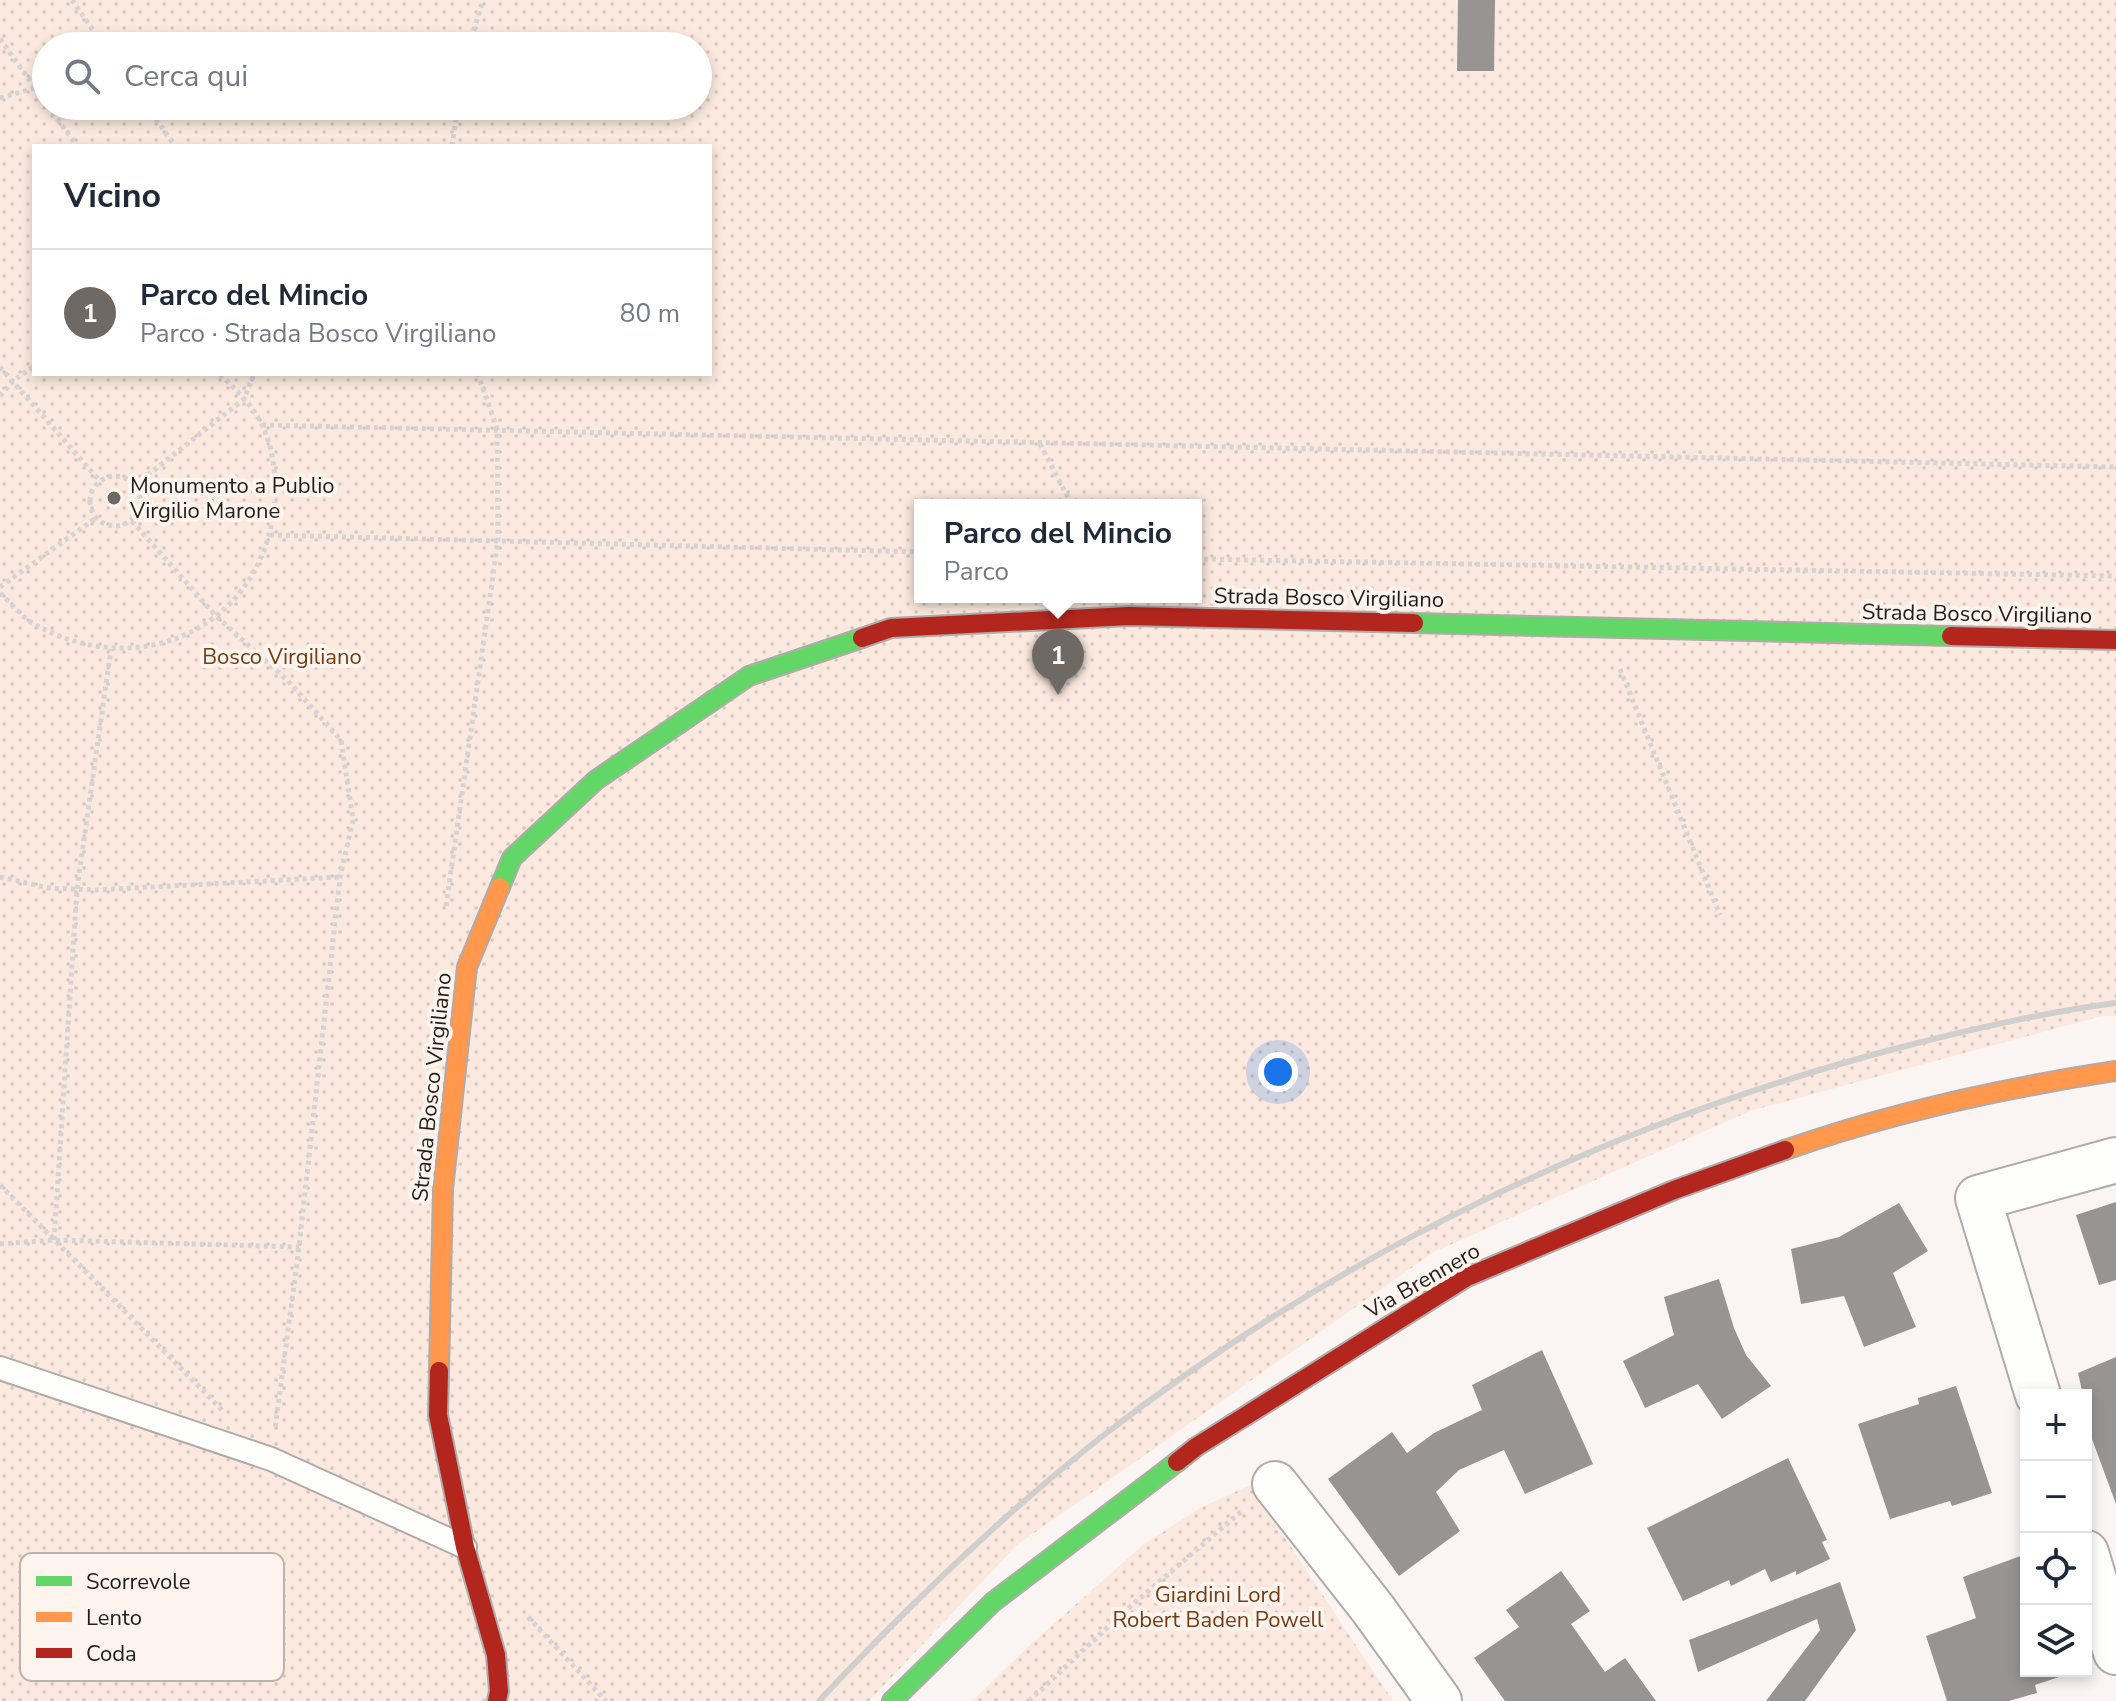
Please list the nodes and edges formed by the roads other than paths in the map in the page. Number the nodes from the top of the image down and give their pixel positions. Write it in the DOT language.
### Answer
graph roads {
  1 [pos="2116,640"];
  2 [pos="2116,1071"];
  3 [pos="2116,1160"];
  4 [pos="0,1368"];
  5 [pos="2036,1389"];
  6 [pos="1275,1484"];
  7 [pos="465,1547"];
  8 [pos="2092,1573"];
  9 [pos="2116,1652"];
  10 [pos="497,1701"];
  11 [pos="892,1701"];
  12 [pos="1439,1701"];
  1 -- 7 [label="street, Strada Bosco Virgiliano"];
  2 -- 11 [label="street, Via Brennero"];
  3 -- 5 [label="street"];
  4 -- 7 [label="lane"];
  6 -- 12 [label="street"];
  7 -- 10 [label="street, Strada Bosco Virgiliano"];
  8 -- 9 [label="street"];
}
